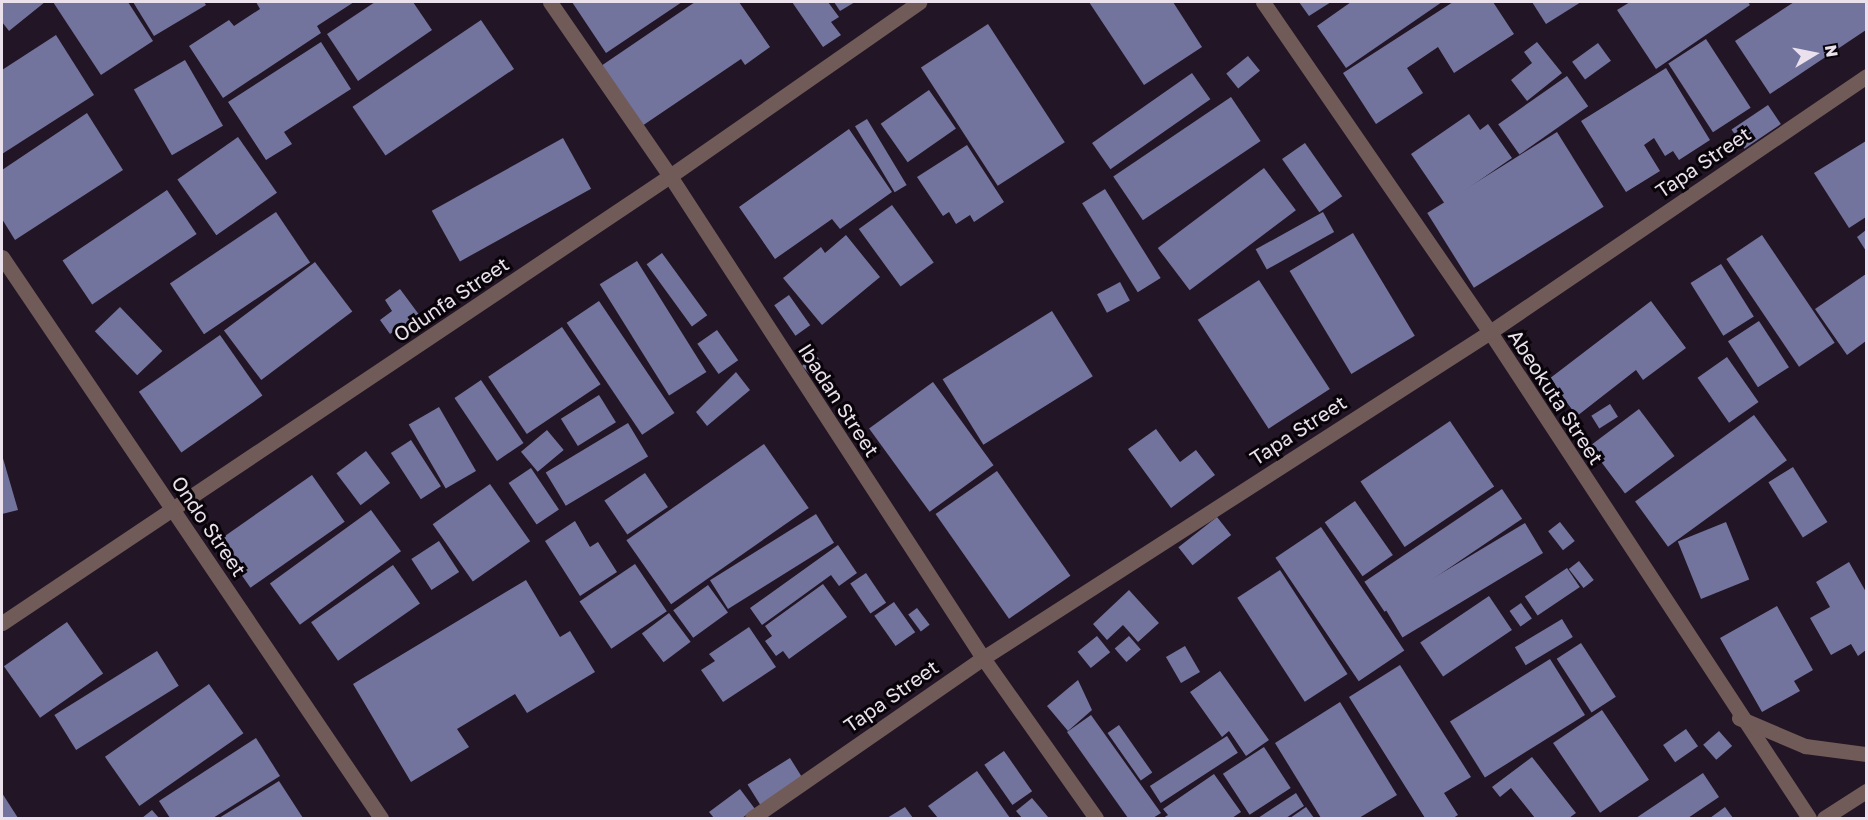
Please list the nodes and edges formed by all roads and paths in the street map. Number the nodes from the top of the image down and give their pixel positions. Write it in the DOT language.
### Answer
graph roads {
  1 [pos="550,2"];
  2 [pos="919,2"];
  3 [pos="1263,2"];
  4 [pos="1866,76"];
  5 [pos="670,177"];
  6 [pos="2,257"];
  7 [pos="1490,332"];
  8 [pos="173,511"];
  9 [pos="2,623"];
  10 [pos="983,658"];
  11 [pos="1739,718"];
  12 [pos="1866,754"];
  13 [pos="1866,791"];
  14 [pos="381,819"];
  15 [pos="752,819"];
  16 [pos="1096,819"];
  17 [pos="1809,819"];
  18 [pos="1824,819"];
  1 -- 5 [label="street, Ibadan Street"];
  2 -- 5 [label="street, Odunfa Street"];
  3 -- 7 [label="street, Abeokuta Street"];
  4 -- 7 [label="street, Tapa Street"];
  5 -- 8 [label="street, Odunfa Street"];
  5 -- 10 [label="street, Ibadan Street"];
  6 -- 8 [label="street, Ondo Street"];
  7 -- 10 [label="street, Tapa Street"];
  7 -- 11 [label="street, Abeokuta Street"];
  8 -- 9 [label="street, Odunfa Street"];
  8 -- 14 [label="street, Ondo Street"];
  10 -- 15 [label="street, Tapa Street"];
  10 -- 16 [label="street, Ibadan Street"];
  11 -- 12 [label="street"];
  11 -- 17 [label="street, Abeokuta Street"];
  13 -- 18 [label="street"];
}
